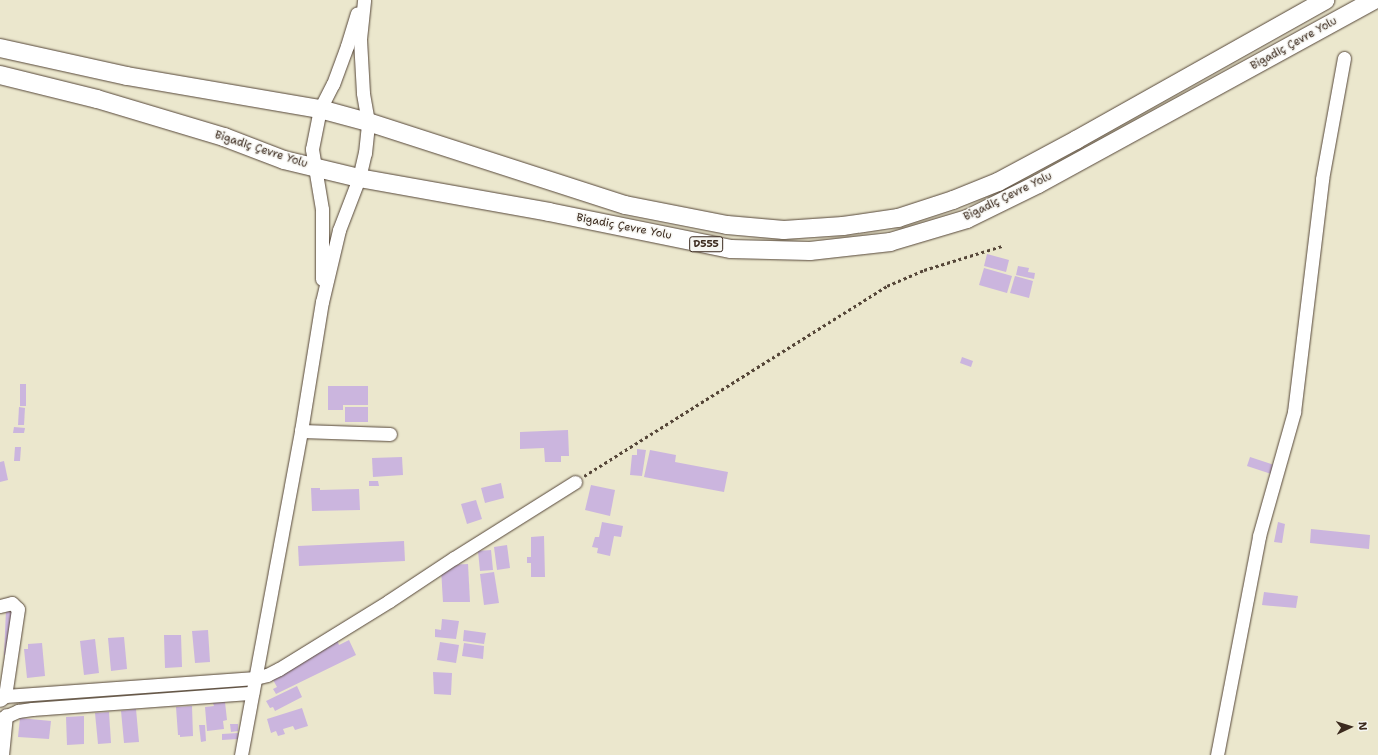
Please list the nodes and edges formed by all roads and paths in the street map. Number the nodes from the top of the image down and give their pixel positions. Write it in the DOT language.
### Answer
graph roads {
  1 [pos="360,0"];
  2 [pos="364,0"];
  3 [pos="1325,0"];
  4 [pos="1374,0"];
  5 [pos="0,48"];
  6 [pos="1344,58"];
  7 [pos="0,75"];
  8 [pos="320,109"];
  9 [pos="368,122"];
  10 [pos="315,167"];
  11 [pos="359,178"];
  12 [pos="1002,246"];
  13 [pos="322,302"];
  14 [pos="301,431"];
  15 [pos="390,434"];
  16 [pos="575,482"];
  17 [pos="0,606"];
  18 [pos="255,678"];
  19 [pos="252,693"];
  20 [pos="3,698"];
  21 [pos="3,717"];
  22 [pos="2,755"];
  23 [pos="241,755"];
  24 [pos="1217,755"];
  1 -- 8 [label="street"];
  2 -- 9 [label="street"];
  3 -- 9 [label="highway, Bigadiç Çevre Yolu / D555"];
  4 -- 11 [label="highway, Bigadiç Çevre Yolu / D555"];
  5 -- 8 [label="highway, Bigadiç Çevre Yolu / D555"];
  6 -- 24 [label="street"];
  7 -- 10 [label="highway, Bigadiç Çevre Yolu / D555"];
  8 -- 9 [label="highway, Bigadiç Çevre Yolu / D555"];
  8 -- 10 [label="street"];
  9 -- 11 [label="street"];
  10 -- 11 [label="highway, Bigadiç Çevre Yolu / D555"];
  10 -- 13 [label="street"];
  11 -- 13 [label="street"];
  12 -- 16 [label="path"];
  13 -- 14 [label="street"];
  14 -- 15 [label="street"];
  14 -- 18 [label="street"];
  16 -- 18 [label="street"];
  17 -- 20 [label="street"];
  18 -- 19 [label="street"];
  18 -- 20 [label="street"];
  19 -- 21 [label="street"];
  19 -- 23 [label="street"];
  21 -- 22 [label="street"];
}
